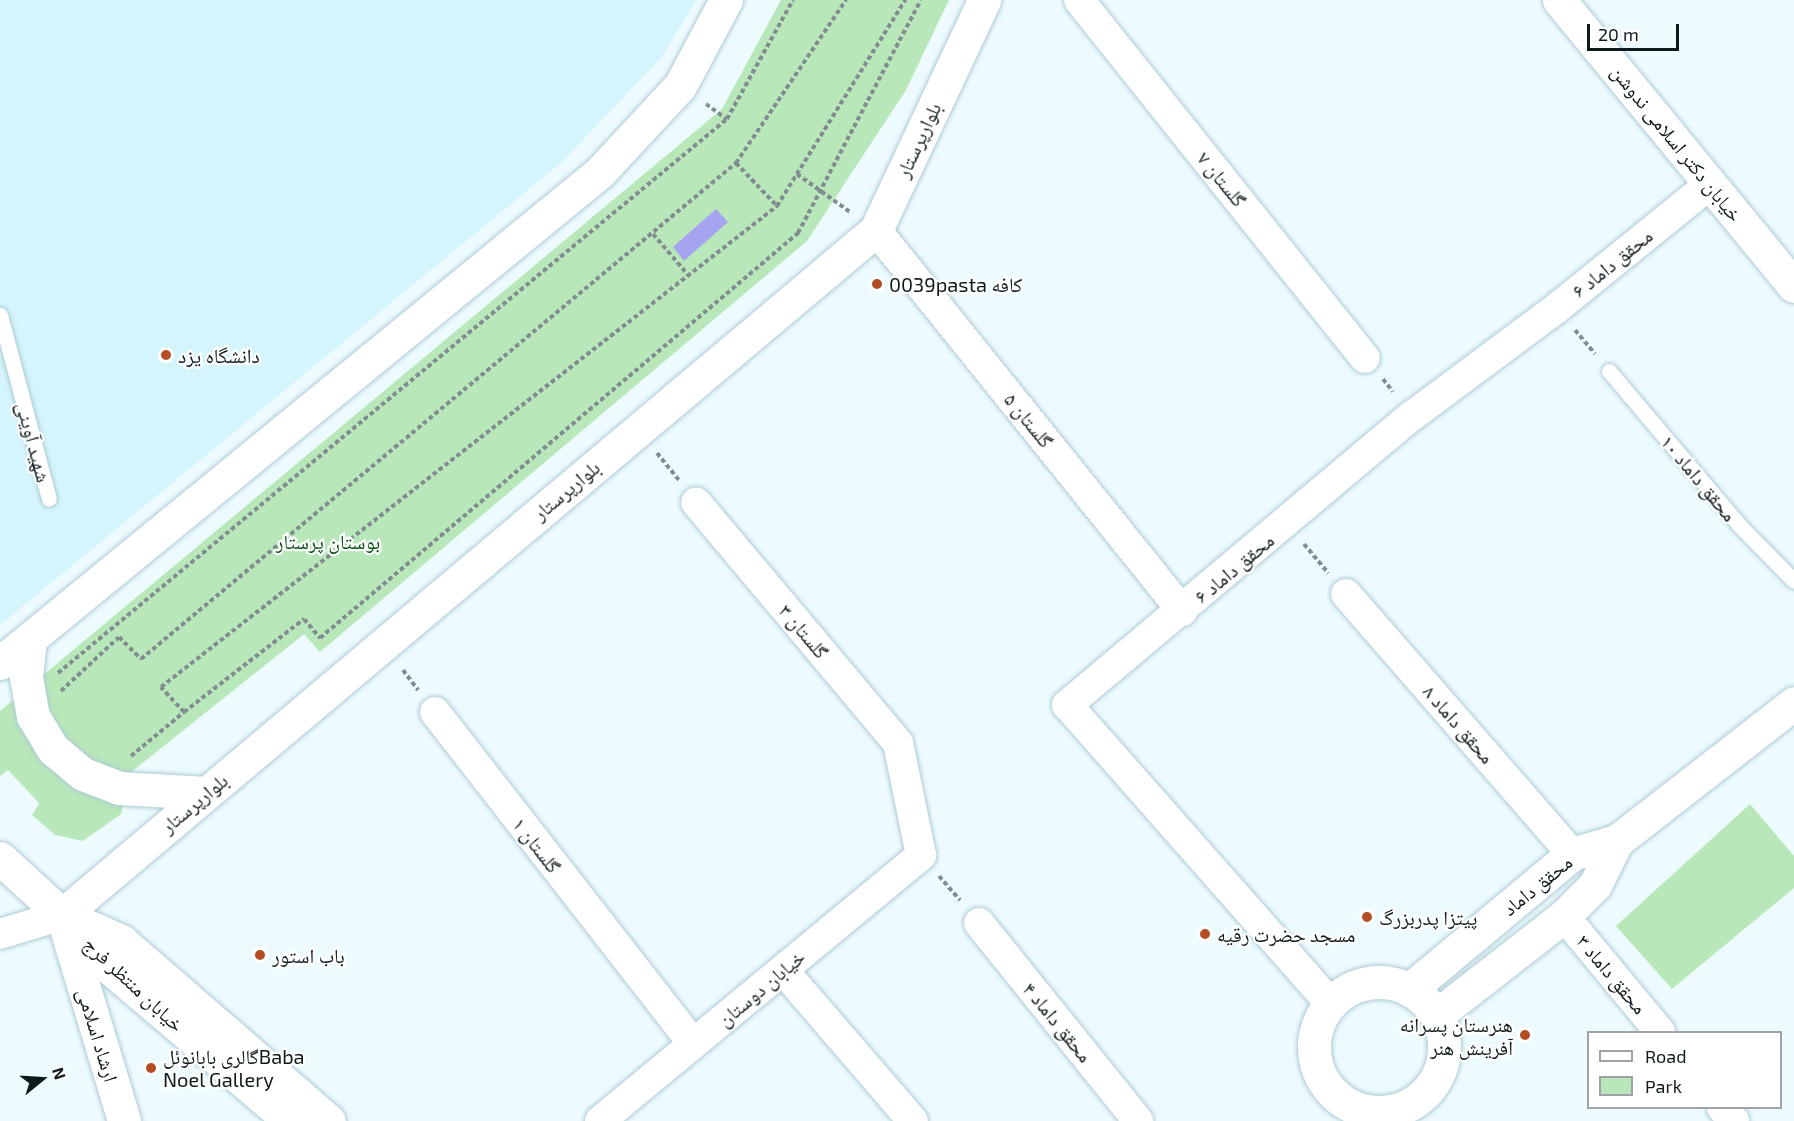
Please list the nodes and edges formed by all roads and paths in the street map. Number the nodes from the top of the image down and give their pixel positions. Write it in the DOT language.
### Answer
graph roads {
  1 [pos="726,0"];
  2 [pos="793,0"];
  3 [pos="846,0"];
  4 [pos="905,0"];
  5 [pos="921,0"];
  6 [pos="984,0"];
  7 [pos="1079,0"];
  8 [pos="1559,0"];
  9 [pos="736,163"];
  10 [pos="797,174"];
  11 [pos="1710,184"];
  12 [pos="777,206"];
  13 [pos="876,230"];
  14 [pos="653,234"];
  15 [pos="689,276"];
  16 [pos="1794,286"];
  17 [pos="1557,308"];
  18 [pos="0,315"];
  19 [pos="1365,358"];
  20 [pos="1609,370"];
  21 [pos="1412,416"];
  22 [pos="639,429"];
  23 [pos="49,499"];
  24 [pos="696,502"];
  25 [pos="1287,524"];
  26 [pos="1794,581"];
  27 [pos="1347,594"];
  28 [pos="1182,611"];
  29 [pos="30,639"];
  30 [pos="383,644"];
  31 [pos="0,663"];
  32 [pos="50,680"];
  33 [pos="53,700"];
  34 [pos="1794,703"];
  35 [pos="184,712"];
  36 [pos="435,712"];
  37 [pos="126,758"];
  38 [pos="206,793"];
  39 [pos="1617,841"];
  40 [pos="1572,854"];
  41 [pos="921,855"];
  42 [pos="0,858"];
  43 [pos="62,915"];
  44 [pos="1564,916"];
  45 [pos="978,923"];
  46 [pos="0,934"];
  47 [pos="783,970"];
  48 [pos="1409,990"];
  49 [pos="1330,1002"];
  50 [pos="1437,1015"];
  51 [pos="1659,1031"];
  52 [pos="693,1044"];
  53 [pos="1724,1109"];
  54 [pos="1386,1117"];
  55 [pos="124,1121"];
  56 [pos="290,1121"];
  57 [pos="328,1121"];
  58 [pos="600,1121"];
  59 [pos="913,1121"];
  60 [pos="1138,1121"];
  61 [pos="1734,1121"];
  1 -- 29 [label="street"];
  2 -- 32 [label="path"];
  3 -- 9 [label="path"];
  4 -- 10 [label="path"];
  5 -- 35 [label="path"];
  6 -- 13 [label="street, بلوارپرستار"];
  7 -- 19 [label="street, گلستان ۷"];
  8 -- 11 [label="street, خيابان دکتر اسلامی ندوشن"];
  9 -- 12 [label="path"];
  9 -- 14 [label="path"];
  10 -- 12 [label="path"];
  10 -- 13 [label="path"];
  11 -- 16 [label="street, خيابان دکتر اسلامی ندوشن"];
  11 -- 17 [label="street, محقق داماد ۶"];
  12 -- 15 [label="path"];
  13 -- 22 [label="street, بلوارپرستار"];
  13 -- 28 [label="street, گلستان ۵"];
  14 -- 15 [label="path"];
  14 -- 33 [label="path"];
  15 -- 35 [label="path"];
  17 -- 20 [label="path"];
  17 -- 21 [label="street, محقق داماد ۶"];
  18 -- 23 [label="lane, شهید آوینی"];
  19 -- 21 [label="path"];
  20 -- 26 [label="lane, محقق داماد ۱۰"];
  21 -- 25 [label="street, محقق داماد ۶"];
  22 -- 24 [label="path"];
  22 -- 30 [label="street, بلوارپرستار"];
  24 -- 41 [label="street, گلستان ۳"];
  25 -- 27 [label="path"];
  25 -- 28 [label="street, محقق داماد ۶"];
  27 -- 40 [label="street, محقق داماد ۸"];
  28 -- 49 [label="street, محقق داماد ۶"];
  29 -- 31 [label="street"];
  29 -- 38 [label="street"];
  30 -- 36 [label="path"];
  30 -- 38 [label="street, بلوارپرستار"];
  34 -- 39 [label="street, محقق داماد"];
  35 -- 37 [label="path"];
  36 -- 52 [label="street, گلستان ۱"];
  38 -- 43 [label="street, بلوارپرستار"];
  39 -- 40 [label="street, محقق داماد"];
  39 -- 44 [label="street, محقق داماد"];
  40 -- 48 [label="street, محقق داماد"];
  41 -- 45 [label="path"];
  41 -- 47 [label="street, خیابان دوستان"];
  42 -- 43 [label="street, خیابان منتظر فرج"];
  43 -- 46 [label="street"];
  43 -- 55 [label="street, ارشاد اسلامی"];
  43 -- 56 [label="street, خیابان منتظر فرج"];
  43 -- 57 [label="street, خیابان منتظر فرج"];
  44 -- 50 [label="street, محقق داماد"];
  44 -- 51 [label="street, محقق داماد ۳"];
  45 -- 60 [label="street, محقق داماد ۴"];
  47 -- 52 [label="street, خیابان دوستان"];
  47 -- 59 [label="street"];
  48 -- 49 [label="street"];
  48 -- 50 [label="street"];
  49 -- 54 [label="street"];
  50 -- 54 [label="street"];
  52 -- 58 [label="street, خیابان دوستان"];
  53 -- 61 [label="street"];
}
